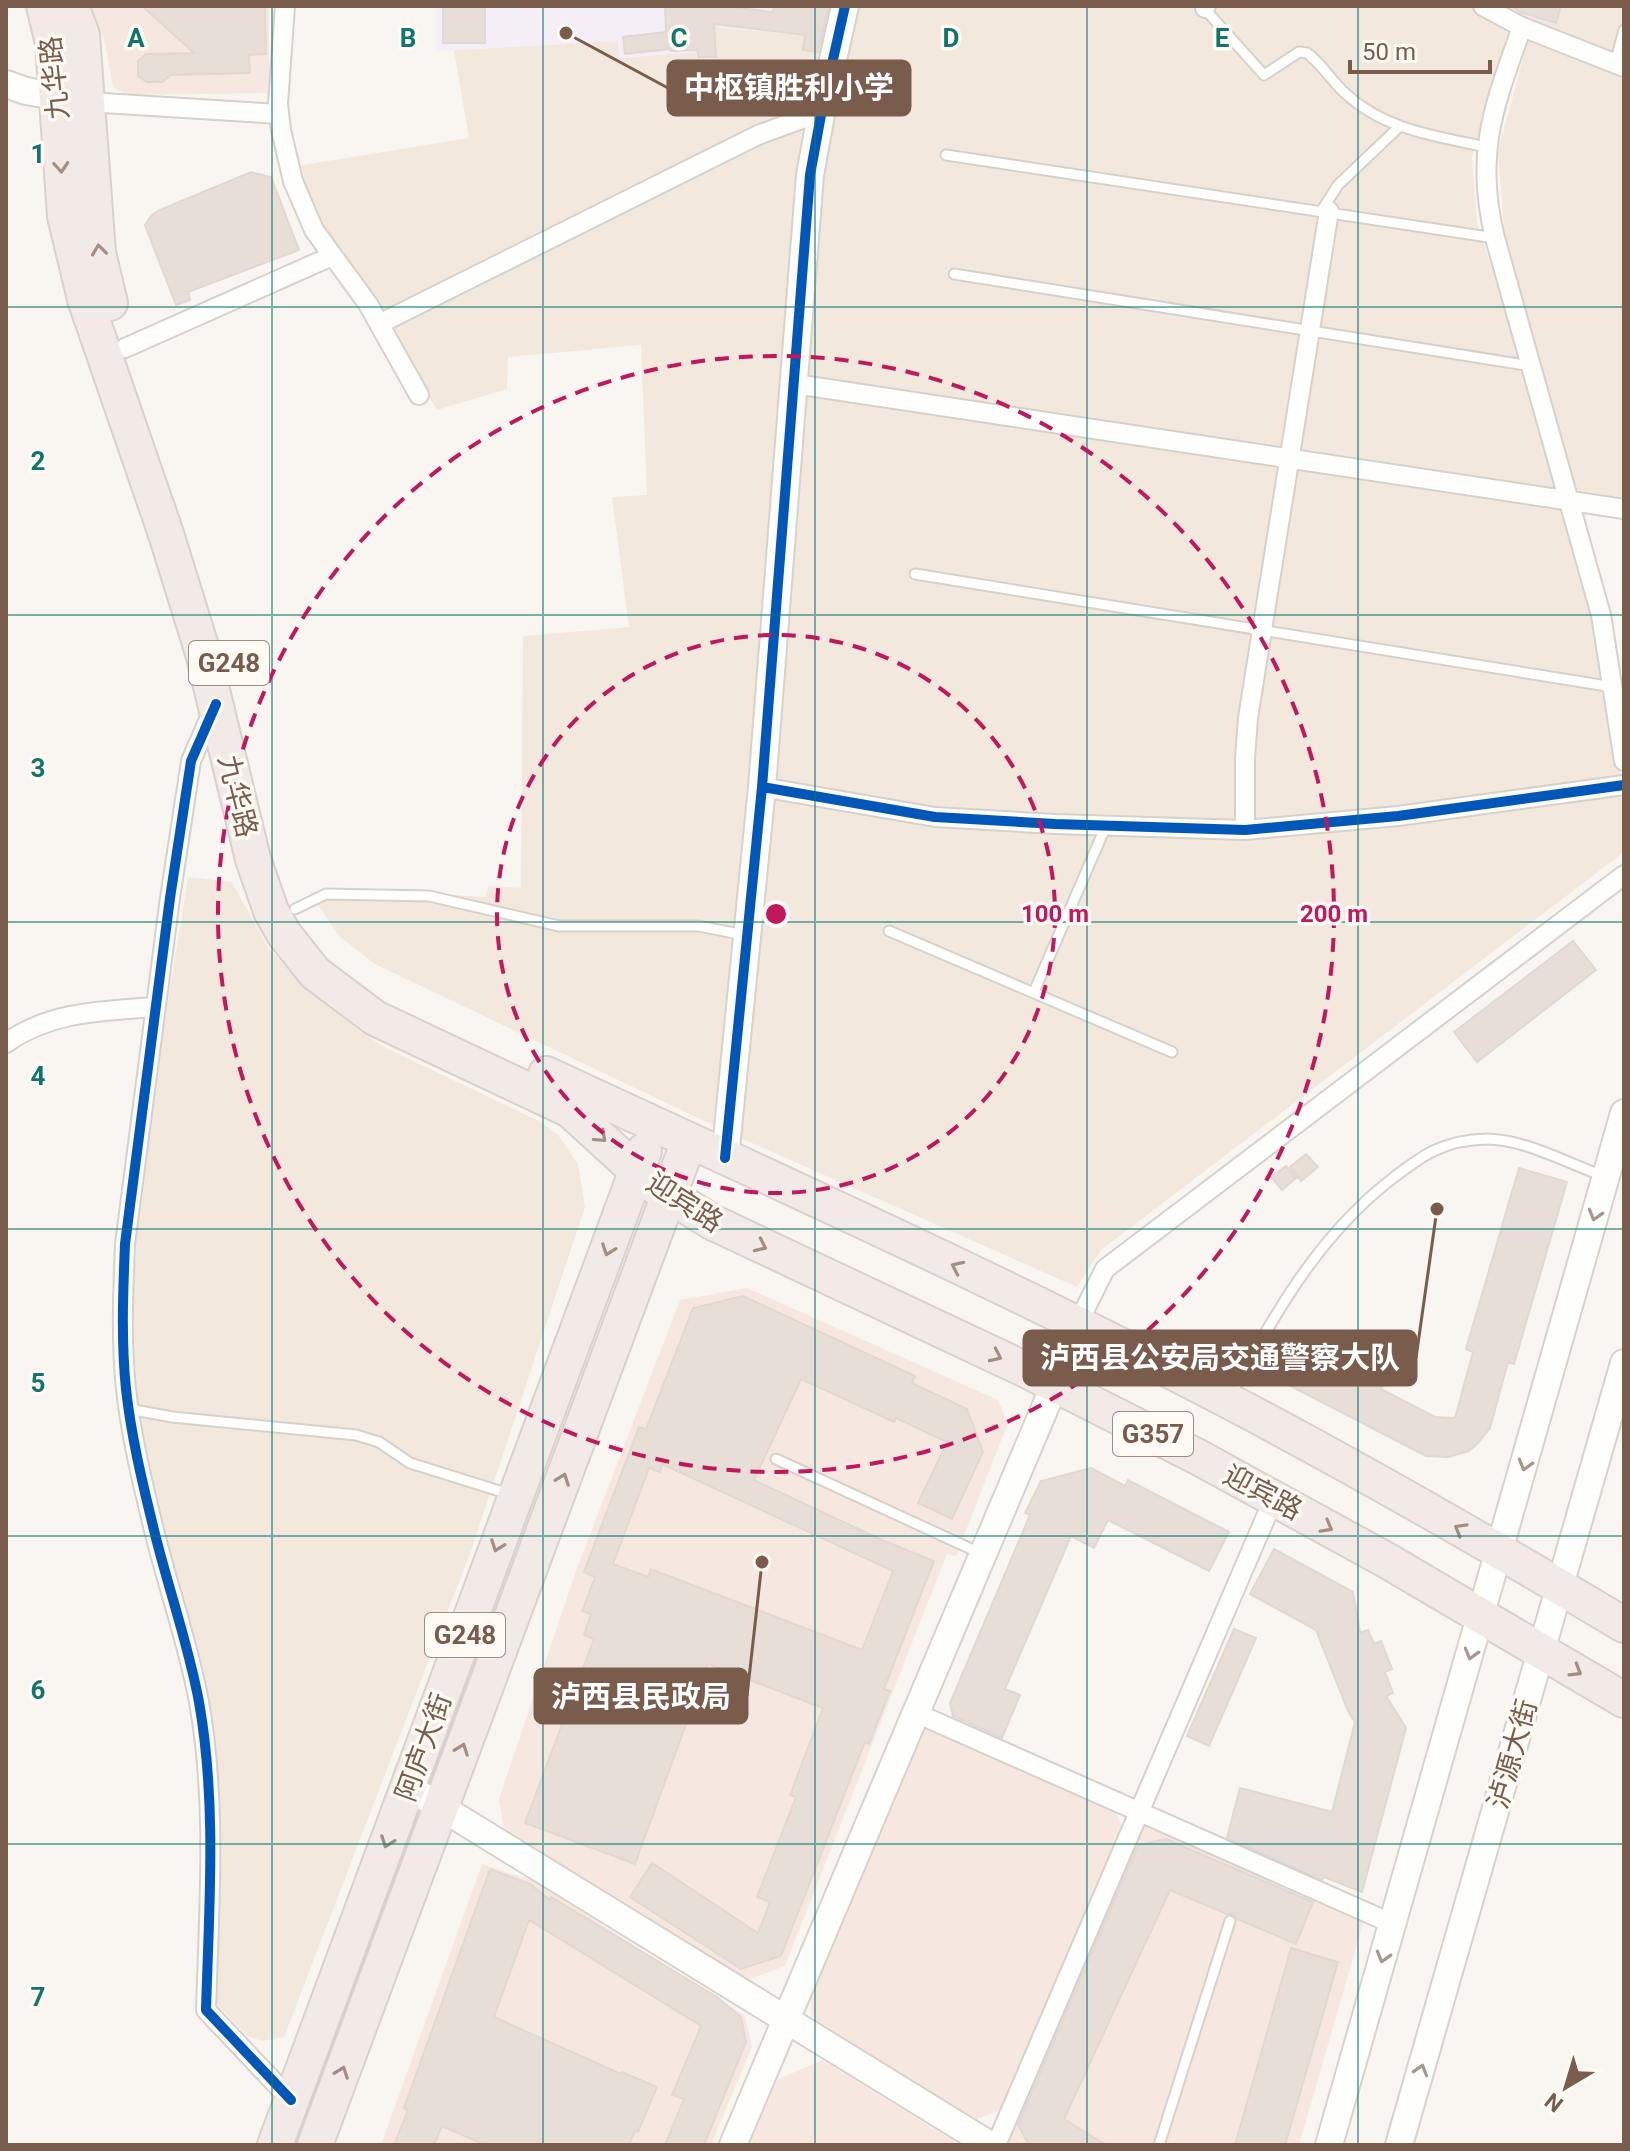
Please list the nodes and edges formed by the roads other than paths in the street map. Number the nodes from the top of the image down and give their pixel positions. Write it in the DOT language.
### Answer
graph roads {
  1 [pos="44,6"];
  2 [pos="71,6"];
  3 [pos="285,6"];
  4 [pos="845,6"];
  5 [pos="1483,6"];
  6 [pos="1204,7"];
  7 [pos="1505,12"];
  8 [pos="1522,27"];
  9 [pos="1624,30"];
  10 [pos="1619,65"];
  11 [pos="6,84"];
  12 [pos="72,99"];
  13 [pos="821,112"];
  14 [pos="279,114"];
  15 [pos="1399,127"];
  16 [pos="1486,147"];
  17 [pos="946,155"];
  18 [pos="1326,211"];
  19 [pos="1495,238"];
  20 [pos="332,256"];
  21 [pos="954,274"];
  22 [pos="379,324"];
  23 [pos="1310,330"];
  24 [pos="125,348"];
  25 [pos="1531,366"];
  26 [pos="795,384"];
  27 [pos="419,395"];
  28 [pos="1289,458"];
  29 [pos="1568,500"];
  30 [pos="1624,509"];
  31 [pos="915,574"];
  32 [pos="1261,630"];
  33 [pos="1613,687"];
  34 [pos="216,704"];
  35 [pos="1624,761"];
  36 [pos="1624,785"];
  37 [pos="762,787"];
  38 [pos="1106,826"];
  39 [pos="1245,830"];
  40 [pos="1624,875"];
  41 [pos="295,909"];
  42 [pos="889,931"];
  43 [pos="747,936"];
  44 [pos="1034,992"];
  45 [pos="155,1007"];
  46 [pos="6,1043"];
  47 [pos="1172,1052"];
  48 [pos="1624,1113"];
  49 [pos="654,1124"];
  50 [pos="689,1141"];
  51 [pos="725,1158"];
  52 [pos="637,1170"];
  53 [pos="1606,1177"];
  54 [pos="668,1195"];
  55 [pos="1077,1325"];
  56 [pos="1624,1363"];
  57 [pos="1055,1384"];
  58 [pos="1228,1400"];
  59 [pos="129,1409"];
  60 [pos="776,1459"];
  61 [pos="516,1496"];
  62 [pos="1274,1498"];
  63 [pos="1500,1552"];
  64 [pos="983,1554"];
  65 [pos="1560,1587"];
  66 [pos="1482,1615"];
  67 [pos="1624,1625"];
  68 [pos="1541,1650"];
  69 [pos="1624,1700"];
  70 [pos="916,1713"];
  71 [pos="408,1787"];
  72 [pos="441,1807"];
  73 [pos="1139,1812"];
  74 [pos="1230,1921"];
  75 [pos="1393,1924"];
  76 [pos="787,2020"];
  77 [pos="291,2100"];
  78 [pos="275,2145"];
  79 [pos="315,2145"];
  80 [pos="733,2145"];
  81 [pos="993,2145"];
  82 [pos="1159,2145"];
  83 [pos="1329,2145"];
  84 [pos="1399,2145"];
  1 -- 12 [label="highway, 九华路 / G248"];
  2 -- 12 [label="highway, 九华路 / G248"];
  3 -- 14 [label="street"];
  4 -- 13 [label="street"];
  5 -- 7 [label="street"];
  6 -- 15 [label="lane"];
  7 -- 8 [label="street"];
  8 -- 10 [label="street"];
  8 -- 16 [label="street"];
  9 -- 10 [label="lane"];
  11 -- 12 [label="street"];
  12 -- 14 [label="street"];
  24 -- 12 [label="highway, 九华路 / G248, one-way"];
  12 -- 34 [label="highway, 九华路 / G248, one-way"];
  13 -- 22 [label="street"];
  13 -- 26 [label="street"];
  14 -- 20 [label="street"];
  15 -- 16 [label="lane"];
  15 -- 18 [label="lane"];
  16 -- 19 [label="street"];
  17 -- 18 [label="lane"];
  18 -- 19 [label="lane"];
  18 -- 23 [label="street"];
  19 -- 25 [label="street"];
  20 -- 22 [label="street"];
  20 -- 24 [label="street"];
  21 -- 23 [label="lane"];
  22 -- 27 [label="street"];
  23 -- 25 [label="lane"];
  23 -- 28 [label="street"];
  24 -- 41 [label="highway, 九华路 / G248"];
  25 -- 29 [label="street"];
  26 -- 28 [label="street"];
  26 -- 37 [label="street"];
  28 -- 29 [label="street"];
  28 -- 32 [label="street"];
  29 -- 30 [label="street"];
  29 -- 33 [label="street"];
  31 -- 32 [label="lane"];
  32 -- 33 [label="lane"];
  32 -- 39 [label="street"];
  33 -- 35 [label="street"];
  34 -- 45 [label="street"];
  34 -- 52 [label="highway, 九华路 / G248, one-way"];
  36 -- 39 [label="street"];
  37 -- 38 [label="street"];
  37 -- 43 [label="street"];
  38 -- 39 [label="street"];
  38 -- 44 [label="lane"];
  40 -- 55 [label="street"];
  41 -- 43 [label="lane"];
  41 -- 49 [label="highway, 九华路 / G248"];
  42 -- 44 [label="lane"];
  43 -- 51 [label="street"];
  44 -- 47 [label="lane"];
  45 -- 46 [label="street"];
  45 -- 59 [label="street"];
  48 -- 53 [label="street"];
  49 -- 50 [label="highway, 迎宾路 / G248"];
  49 -- 52 [label="highway, 阿庐大街 / G248"];
  50 -- 51 [label="highway, 迎宾路 / G357"];
  50 -- 54 [label="highway, G248"];
  55 -- 51 [label="highway, 迎宾路 / G357, one-way"];
  52 -- 54 [label="highway, 迎宾路 / G248"];
  52 -- 61 [label="highway, 阿庐大街 / G248, one-way"];
  53 -- 58 [label="lane"];
  53 -- 63 [label="street, one-way"];
  54 -- 57 [label="highway, 迎宾路 / G357, one-way"];
  72 -- 54 [label="highway, G248, one-way"];
  55 -- 58 [label="highway, 迎宾路 / G357"];
  56 -- 65 [label="street, 泸源大街"];
  57 -- 62 [label="highway, 迎宾路 / G357"];
  57 -- 64 [label="street"];
  63 -- 58 [label="highway, 迎宾路 / G357, one-way"];
  59 -- 61 [label="lane"];
  59 -- 77 [label="street"];
  60 -- 64 [label="lane"];
  61 -- 71 [label="highway, 阿庐大街 / G248, one-way"];
  62 -- 66 [label="highway, 迎宾路 / G357, one-way"];
  62 -- 73 [label="street"];
  63 -- 65 [label="highway, 迎宾路 / G357"];
  63 -- 66 [label="street"];
  64 -- 70 [label="street"];
  65 -- 67 [label="highway, 迎宾路 / G357"];
  65 -- 68 [label="street, 泸源大街"];
  66 -- 68 [label="highway, 迎宾路 / G357"];
  66 -- 75 [label="street, one-way"];
  68 -- 69 [label="highway, 迎宾路 / G357, one-way"];
  84 -- 68 [label="street, 泸源大街, one-way"];
  70 -- 73 [label="street"];
  70 -- 76 [label="street"];
  71 -- 72 [label="street"];
  71 -- 77 [label="highway, 阿庐大街 / G248, one-way"];
  72 -- 76 [label="street"];
  79 -- 72 [label="highway, G248, one-way"];
  73 -- 75 [label="street"];
  73 -- 81 [label="street"];
  74 -- 82 [label="lane"];
  75 -- 83 [label="street, one-way"];
  76 -- 80 [label="street"];
  76 -- 81 [label="street"];
  77 -- 78 [label="highway, 阿庐大街 / G248"];
}
